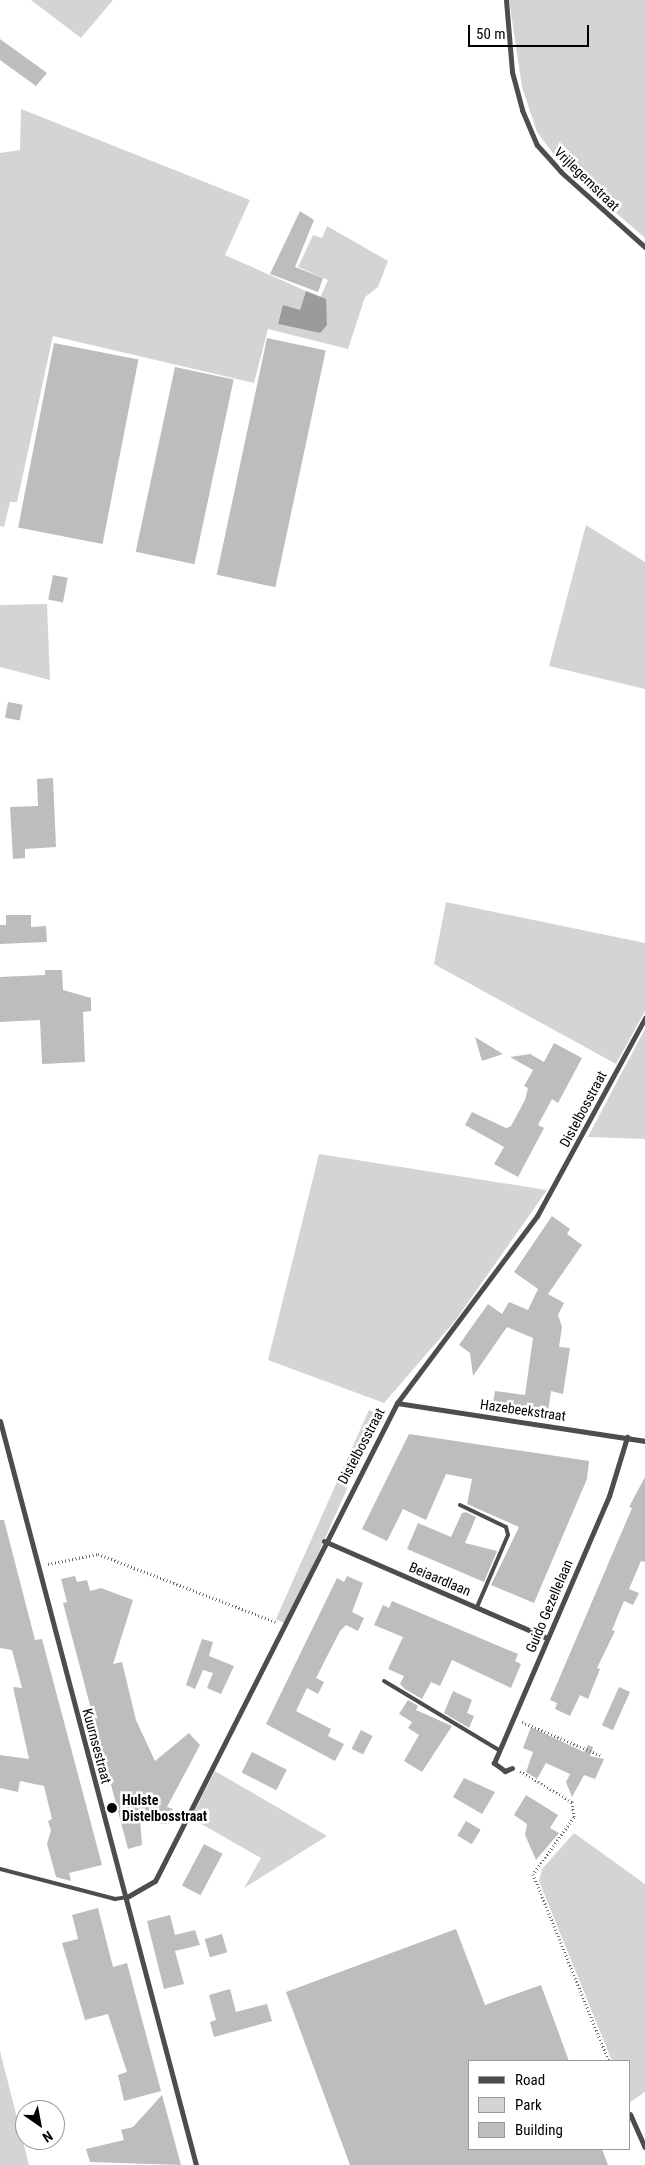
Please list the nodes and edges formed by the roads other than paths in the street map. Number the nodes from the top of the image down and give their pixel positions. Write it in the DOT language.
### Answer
graph roads {
  1 [pos="506,0"];
  2 [pos="645,247"];
  3 [pos="645,1018"];
  4 [pos="397,1402"];
  5 [pos="0,1420"];
  6 [pos="627,1437"];
  7 [pos="645,1440"];
  8 [pos="460,1506"];
  9 [pos="324,1541"];
  10 [pos="477,1608"];
  11 [pos="547,1638"];
  12 [pos="384,1681"];
  13 [pos="498,1750"];
  14 [pos="512,1768"];
  15 [pos="0,1869"];
  16 [pos="127,1897"];
  17 [pos="630,2114"];
  18 [pos="645,2147"];
  19 [pos="196,2165"];
  1 -- 2 [label="street, Vrijlegemstraat"];
  3 -- 4 [label="street, Distelbosstraat"];
  4 -- 6 [label="street, Hazebeekstraat"];
  4 -- 9 [label="street, Distelbosstraat"];
  5 -- 16 [label="street, Kuurnsestraat"];
  6 -- 7 [label="street, Hazebeekstraat"];
  6 -- 11 [label="street, Guido Gezellelaan"];
  8 -- 10 [label="lane"];
  9 -- 10 [label="street, Beiaardlaan"];
  9 -- 16 [label="street, Distelbosstraat"];
  10 -- 11 [label="street, Beiaardlaan"];
  11 -- 13 [label="street, Guido Gezellelaan"];
  12 -- 13 [label="lane"];
  13 -- 14 [label="street"];
  15 -- 16 [label="lane"];
  16 -- 19 [label="street, Kuurnsestraat"];
  17 -- 18 [label="street"];
}
